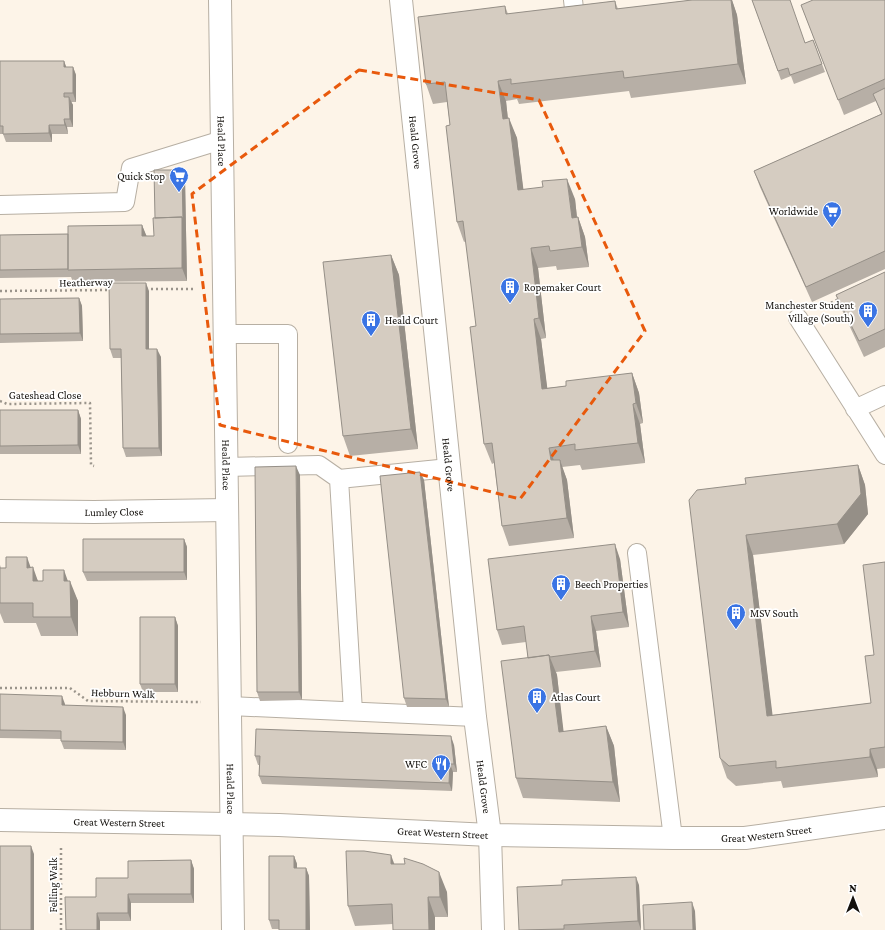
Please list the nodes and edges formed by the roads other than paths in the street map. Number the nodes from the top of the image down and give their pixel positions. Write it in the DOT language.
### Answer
graph roads {
  1 [pos="220,0"];
  2 [pos="401,0"];
  3 [pos="572,0"];
  4 [pos="576,26"];
  5 [pos="222,140"];
  6 [pos="0,205"];
  7 [pos="798,318"];
  8 [pos="225,334"];
  9 [pos="885,395"];
  10 [pos="855,409"];
  11 [pos="288,444"];
  12 [pos="885,455"];
  13 [pos="226,467"];
  14 [pos="449,468"];
  15 [pos="339,479"];
  16 [pos="227,510"];
  17 [pos="0,511"];
  18 [pos="637,553"];
  19 [pos="230,706"];
  20 [pos="353,712"];
  21 [pos="475,717"];
  22 [pos="885,818"];
  23 [pos="0,820"];
  24 [pos="231,824"];
  25 [pos="490,834"];
  26 [pos="673,838"];
  27 [pos="233,930"];
  28 [pos="493,930"];
  1 -- 5 [label="street, Heald Place"];
  2 -- 14 [label="street, Heald Grove"];
  3 -- 4 [label="lane"];
  5 -- 6 [label="lane"];
  5 -- 8 [label="street, Heald Place"];
  7 -- 10 [label="lane"];
  8 -- 11 [label="lane"];
  8 -- 13 [label="street, Heald Place"];
  9 -- 10 [label="lane"];
  10 -- 12 [label="lane"];
  13 -- 15 [label="lane"];
  13 -- 16 [label="street, Heald Place"];
  14 -- 15 [label="lane"];
  14 -- 21 [label="street, Heald Grove"];
  15 -- 20 [label="lane"];
  16 -- 17 [label="street, Lumley Close"];
  16 -- 19 [label="street, Heald Place"];
  18 -- 26 [label="lane"];
  19 -- 20 [label="lane"];
  19 -- 24 [label="street, Heald Place"];
  20 -- 21 [label="lane"];
  21 -- 25 [label="street, Heald Grove"];
  22 -- 26 [label="street, Great Western Street"];
  23 -- 24 [label="street, Great Western Street"];
  24 -- 25 [label="street, Great Western Street"];
  24 -- 27 [label="street, Heald Place"];
  25 -- 26 [label="street, Great Western Street"];
  25 -- 28 [label="street, Heald Grove"];
}
